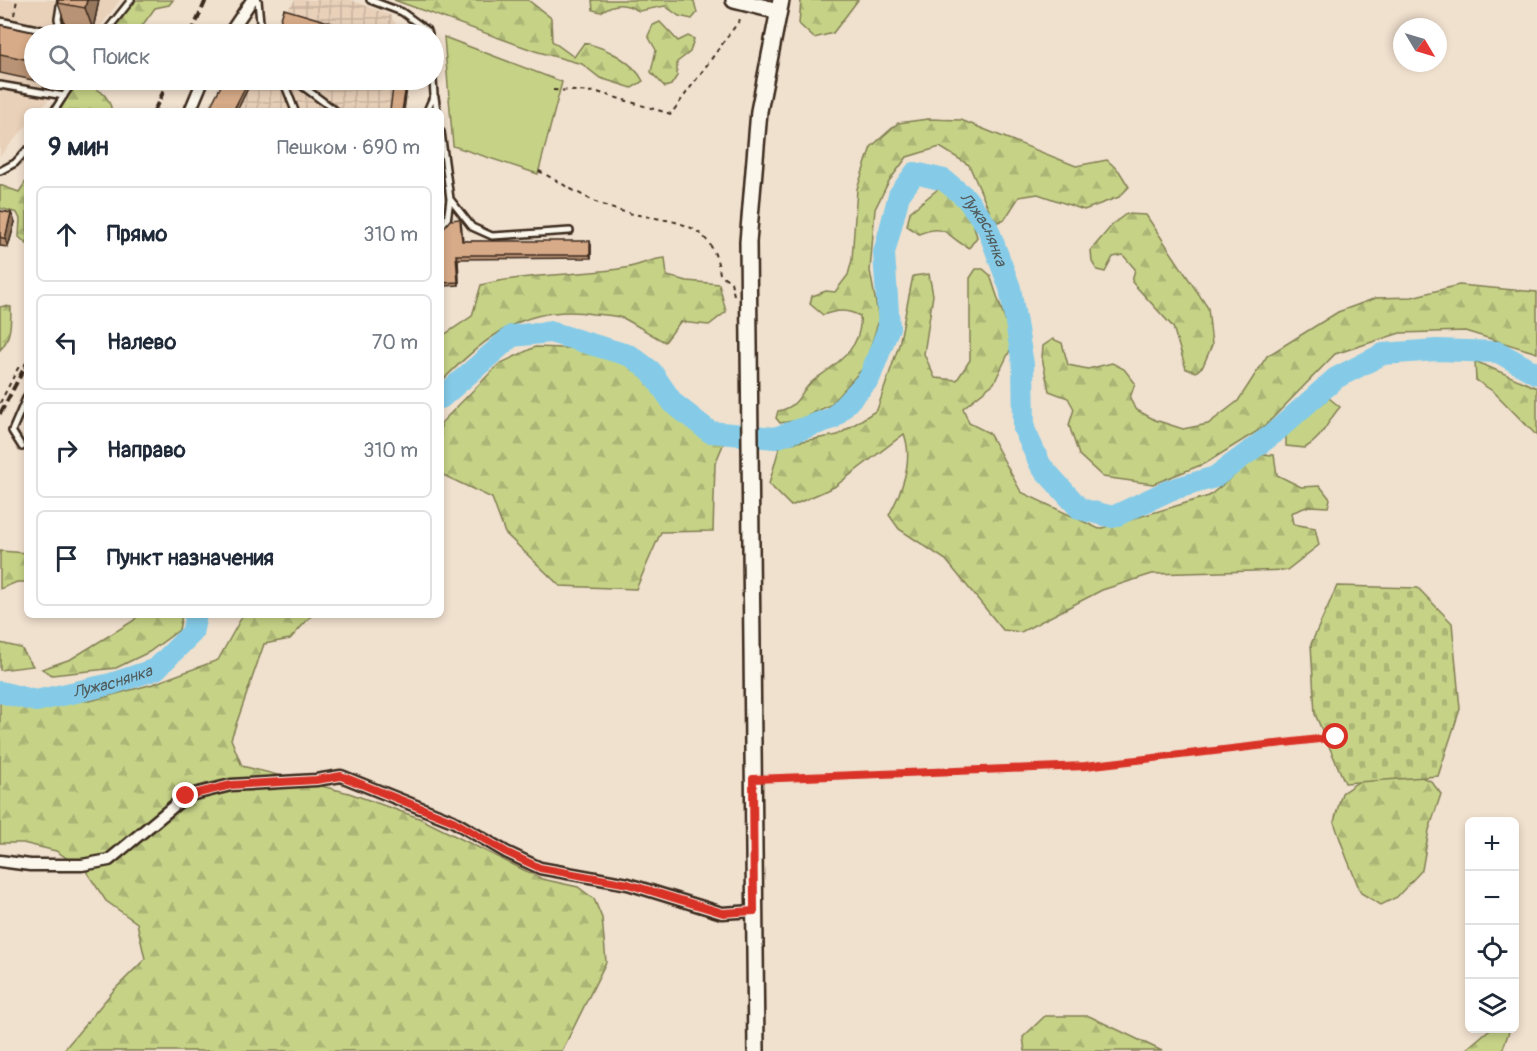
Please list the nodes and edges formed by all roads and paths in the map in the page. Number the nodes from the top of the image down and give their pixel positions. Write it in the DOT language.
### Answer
graph roads {
  1 [pos="17,0"];
  2 [pos="61,0"];
  3 [pos="131,0"];
  4 [pos="252,0"];
  5 [pos="258,0"];
  6 [pos="370,0"];
  7 [pos="740,1"];
  8 [pos="780,6"];
  9 [pos="0,21"];
  10 [pos="13,24"];
  11 [pos="59,24"];
  12 [pos="112,24"];
  13 [pos="236,24"];
  14 [pos="260,24"];
  15 [pos="419,24"];
  16 [pos="24,26"];
  17 [pos="0,85"];
  18 [pos="24,89"];
  19 [pos="29,90"];
  20 [pos="67,90"];
  21 [pos="199,90"];
  22 [pos="287,90"];
  23 [pos="308,90"];
  24 [pos="434,90"];
  25 [pos="553,90"];
  26 [pos="434,95"];
  27 [pos="63,96"];
  28 [pos="56,108"];
  29 [pos="191,108"];
  30 [pos="294,108"];
  31 [pos="332,108"];
  32 [pos="428,108"];
  33 [pos="436,108"];
  34 [pos="24,154"];
  35 [pos="444,154"];
  36 [pos="0,171"];
  37 [pos="538,171"];
  38 [pos="450,199"];
  39 [pos="444,226"];
  40 [pos="570,231"];
  41 [pos="734,303"];
  42 [pos="24,368"];
  43 [pos="0,403"];
  44 [pos="24,403"];
  45 [pos="22,447"];
  46 [pos="1336,737"];
  47 [pos="753,779"];
  48 [pos="0,861"];
  49 [pos="754,911"];
  50 [pos="756,1051"];
  1 -- 10 [label="path"];
  2 -- 11 [label="lane"];
  3 -- 12 [label="lane"];
  4 -- 13 [label="street"];
  5 -- 14 [label="lane"];
  6 -- 15 [label="lane"];
  7 -- 8 [label="main road"];
  7 -- 25 [label="path"];
  8 -- 47 [label="main road"];
  9 -- 10 [label="lane"];
  10 -- 16 [label="lane"];
  17 -- 18 [label="lane"];
  19 -- 27 [label="lane"];
  20 -- 27 [label="lane"];
  21 -- 29 [label="street"];
  22 -- 30 [label="lane"];
  23 -- 31 [label="lane"];
  24 -- 26 [label="lane"];
  26 -- 32 [label="lane"];
  26 -- 33 [label="lane"];
  27 -- 28 [label="lane"];
  34 -- 36 [label="lane"];
  35 -- 38 [label="lane"];
  37 -- 41 [label="path"];
  38 -- 39 [label="lane"];
  38 -- 40 [label="lane"];
  42 -- 43 [label="path"];
  44 -- 45 [label="lane"];
  46 -- 47 [label="path"];
  47 -- 49 [label="main road"];
  48 -- 49 [label="street"];
  49 -- 50 [label="main road"];
}
